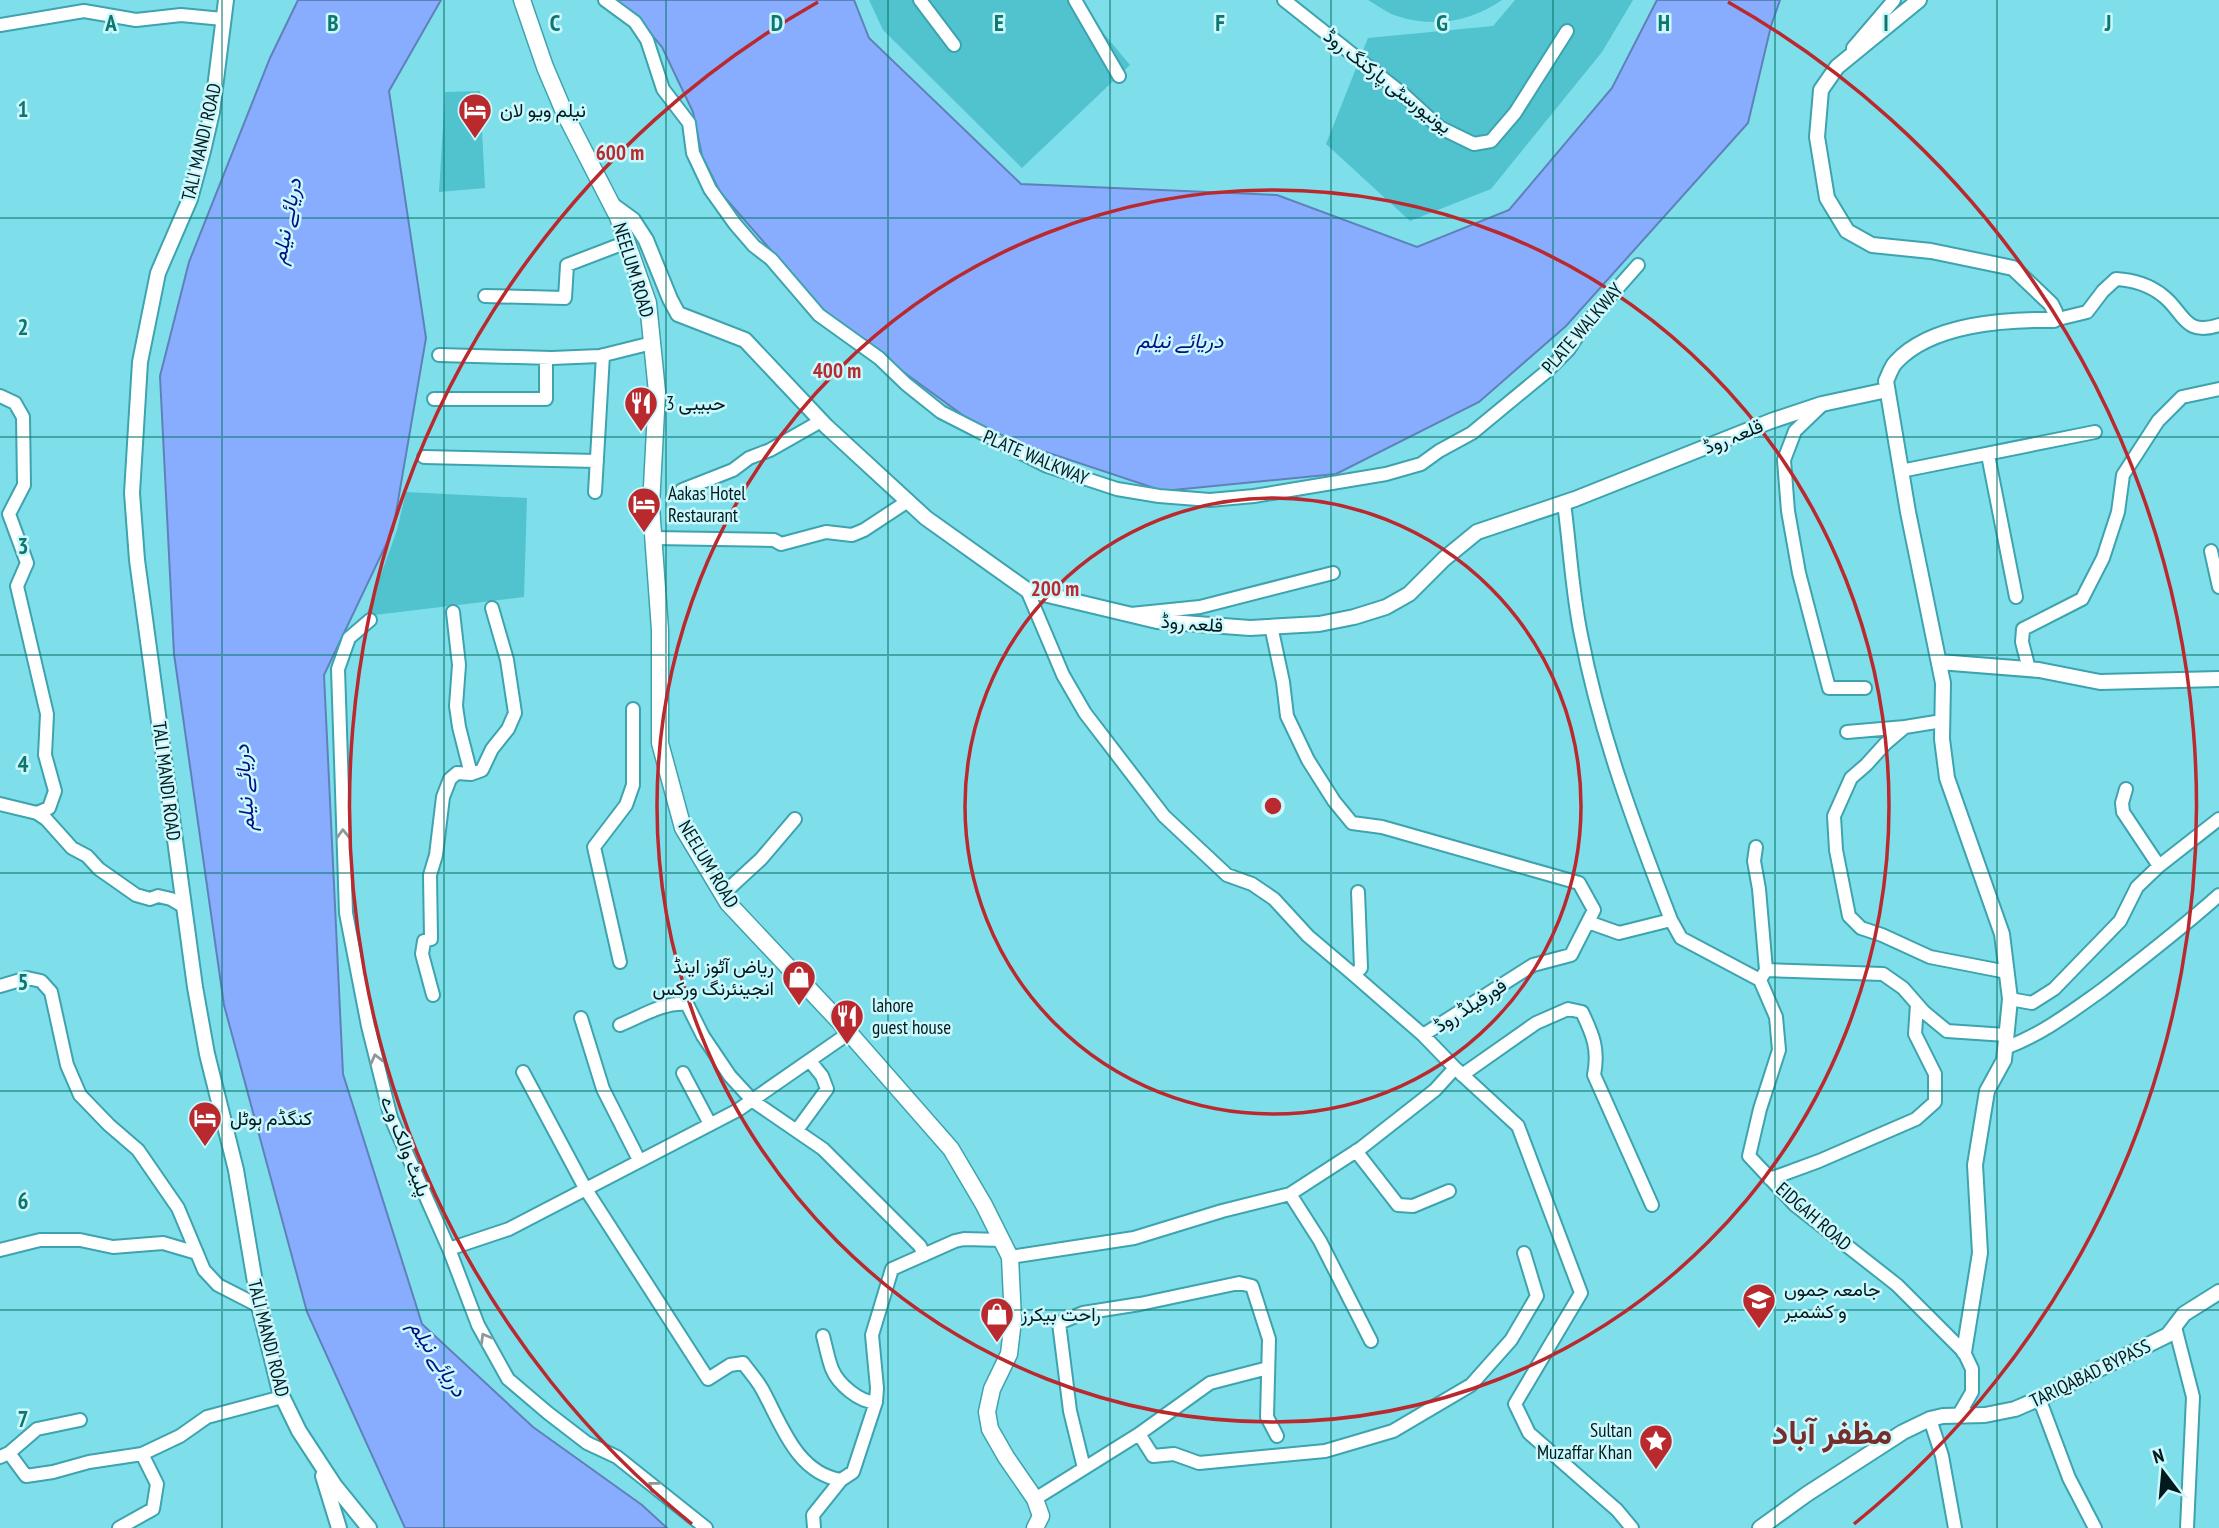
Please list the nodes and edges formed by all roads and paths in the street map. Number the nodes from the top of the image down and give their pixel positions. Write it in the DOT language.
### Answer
graph roads {
  1 [pos="522,0"];
  2 [pos="605,0"];
  3 [pos="920,0"];
  4 [pos="1075,0"];
  5 [pos="1284,0"];
  6 [pos="1894,0"];
  7 [pos="1919,0"];
  8 [pos="224,10"];
  9 [pos="0,25"];
  10 [pos="1567,31"];
  11 [pos="954,45"];
  12 [pos="1837,67"];
  13 [pos="1119,76"];
  14 [pos="611,204"];
  15 [pos="627,242"];
  16 [pos="1638,265"];
  17 [pos="485,296"];
  18 [pos="2054,320"];
  19 [pos="2219,325"];
  20 [pos="652,343"];
  21 [pos="439,355"];
  22 [pos="603,355"];
  23 [pos="546,358"];
  24 [pos="2219,389"];
  25 [pos="1887,390"];
  26 [pos="0,397"];
  27 [pos="434,399"];
  28 [pos="1822,404"];
  29 [pos="821,421"];
  30 [pos="2095,432"];
  31 [pos="1988,455"];
  32 [pos="424,457"];
  33 [pos="597,461"];
  34 [pos="1901,471"];
  35 [pos="682,490"];
  36 [pos="595,492"];
  37 [pos="908,502"];
  38 [pos="1564,503"];
  39 [pos="653,538"];
  40 [pos="2211,551"];
  41 [pos="1333,573"];
  42 [pos="2219,587"];
  43 [pos="1027,590"];
  44 [pos="2016,597"];
  45 [pos="492,608"];
  46 [pos="453,612"];
  47 [pos="1127,614"];
  48 [pos="370,620"];
  49 [pos="1271,626"];
  50 [pos="1938,662"];
  51 [pos="2029,669"];
  52 [pos="2219,679"];
  53 [pos="1864,688"];
  54 [pos="633,709"];
  55 [pos="1942,721"];
  56 [pos="1905,727"];
  57 [pos="1847,732"];
  58 [pos="471,774"];
  59 [pos="2126,789"];
  60 [pos="0,804"];
  61 [pos="37,813"];
  62 [pos="795,818"];
  63 [pos="2219,820"];
  64 [pos="1756,847"];
  65 [pos="2158,866"];
  66 [pos="1357,892"];
  67 [pos="723,894"];
  68 [pos="2219,895"];
  69 [pos="183,906"];
  70 [pos="1671,920"];
  71 [pos="1588,922"];
  72 [pos="620,962"];
  73 [pos="2007,972"];
  74 [pos="1354,975"];
  75 [pos="1763,975"];
  76 [pos="0,986"];
  77 [pos="433,995"];
  78 [pos="2010,999"];
  79 [pos="1917,1004"];
  80 [pos="580,1018"];
  81 [pos="620,1025"];
  82 [pos="849,1033"];
  83 [pos="1423,1035"];
  84 [pos="2006,1041"];
  85 [pos="810,1061"];
  86 [pos="523,1072"];
  87 [pos="1459,1072"];
  88 [pos="683,1073"];
  89 [pos="753,1101"];
  90 [pos="710,1124"];
  91 [pos="797,1129"];
  92 [pos="1356,1151"];
  93 [pos="639,1160"];
  94 [pos="1770,1179"];
  95 [pos="585,1188"];
  96 [pos="1449,1191"];
  97 [pos="1290,1194"];
  98 [pos="1652,1205"];
  99 [pos="1002,1240"];
  100 [pos="449,1249"];
  101 [pos="0,1250"];
  102 [pos="197,1253"];
  103 [pos="1524,1253"];
  104 [pos="924,1255"];
  105 [pos="1010,1257"];
  106 [pos="2219,1292"];
  107 [pos="259,1306"];
  108 [pos="2175,1327"];
  109 [pos="823,1336"];
  110 [pos="1371,1341"];
  111 [pos="1964,1352"];
  112 [pos="1268,1368"];
  113 [pos="282,1397"];
  114 [pos="2039,1398"];
  115 [pos="876,1402"];
  116 [pos="1944,1417"];
  117 [pos="80,1420"];
  118 [pos="1139,1434"];
  119 [pos="1277,1436"];
  120 [pos="142,1454"];
  121 [pos="5,1455"];
  122 [pos="317,1457"];
  123 [pos="1084,1468"];
  124 [pos="841,1480"];
  125 [pos="1035,1499"];
  126 [pos="1955,1527"];
  127 [pos="119,1528"];
  128 [pos="339,1528"];
  129 [pos="369,1528"];
  130 [pos="706,1528"];
  131 [pos="814,1528"];
  132 [pos="1035,1528"];
  133 [pos="1632,1528"];
  134 [pos="1760,1528"];
  135 [pos="2095,1528"];
  136 [pos="2187,1528"];
  1 -- 14 [label="main road, NEELUM ROAD"];
  2 -- 16 [label="street, PLATE WALKWAY"];
  3 -- 11 [label="street"];
  4 -- 13 [label="street"];
  5 -- 10 [label="street, یونیورسٹی پارکنگ روڈ"];
  6 -- 12 [label="street"];
  7 -- 12 [label="street"];
  8 -- 9 [label="street"];
  8 -- 69 [label="street, TALI MANDI ROAD"];
  12 -- 18 [label="street"];
  14 -- 15 [label="main road, NEELUM ROAD"];
  14 -- 29 [label="street, قلعہ روڈ"];
  15 -- 17 [label="street"];
  15 -- 20 [label="main road, NEELUM ROAD"];
  18 -- 19 [label="street"];
  18 -- 25 [label="street"];
  20 -- 22 [label="street"];
  20 -- 39 [label="main road, NEELUM ROAD"];
  21 -- 23 [label="street"];
  22 -- 23 [label="street"];
  22 -- 33 [label="street"];
  23 -- 27 [label="street"];
  24 -- 51 [label="street"];
  25 -- 28 [label="street, قلعہ روڈ"];
  25 -- 34 [label="street"];
  26 -- 61 [label="street"];
  28 -- 38 [label="street, قلعہ روڈ"];
  28 -- 53 [label="street"];
  29 -- 35 [label="street"];
  29 -- 37 [label="street, قلعہ روڈ"];
  30 -- 31 [label="street"];
  31 -- 34 [label="street"];
  31 -- 44 [label="street"];
  32 -- 33 [label="street"];
  33 -- 36 [label="street"];
  34 -- 50 [label="street"];
  37 -- 39 [label="street"];
  37 -- 43 [label="street, قلعہ روڈ"];
  38 -- 49 [label="street, قلعہ روڈ"];
  38 -- 70 [label="street"];
  39 -- 67 [label="main road, NEELUM ROAD"];
  40 -- 42 [label="street"];
  41 -- 47 [label="street"];
  43 -- 47 [label="street, قلعہ روڈ"];
  43 -- 74 [label="street"];
  45 -- 58 [label="street"];
  46 -- 58 [label="street"];
  47 -- 49 [label="street, قلعہ روڈ"];
  100 -- 48 [label="street, پلیٹ والک وے, one-way"];
  49 -- 71 [label="street"];
  50 -- 51 [label="street"];
  50 -- 55 [label="street"];
  51 -- 52 [label="street"];
  54 -- 72 [label="street"];
  55 -- 56 [label="street"];
  55 -- 73 [label="street"];
  56 -- 57 [label="street"];
  56 -- 73 [label="street"];
  58 -- 77 [label="street"];
  59 -- 65 [label="street"];
  60 -- 61 [label="street"];
  61 -- 69 [label="street"];
  62 -- 67 [label="street"];
  63 -- 65 [label="street"];
  64 -- 75 [label="street"];
  65 -- 78 [label="street"];
  66 -- 74 [label="street"];
  67 -- 82 [label="main road, NEELUM ROAD"];
  68 -- 84 [label="street"];
  69 -- 107 [label="street, TALI MANDI ROAD"];
  70 -- 71 [label="street"];
  70 -- 75 [label="street"];
  71 -- 83 [label="street, فورفیلڈ روڈ"];
  73 -- 78 [label="street"];
  74 -- 83 [label="street"];
  75 -- 79 [label="street"];
  75 -- 94 [label="street, EIDGAH ROAD"];
  76 -- 102 [label="street"];
  78 -- 84 [label="street"];
  79 -- 84 [label="street"];
  79 -- 94 [label="street"];
  80 -- 93 [label="street"];
  81 -- 89 [label="street"];
  82 -- 85 [label="street"];
  82 -- 99 [label="main road, NEELUM ROAD"];
  83 -- 87 [label="street, فورفیلڈ روڈ"];
  84 -- 111 [label="street"];
  85 -- 89 [label="street"];
  85 -- 91 [label="street"];
  86 -- 95 [label="street"];
  87 -- 92 [label="street"];
  87 -- 98 [label="street"];
  87 -- 133 [label="street, فورفیلڈ روڈ"];
  88 -- 90 [label="street"];
  89 -- 90 [label="street"];
  89 -- 91 [label="street"];
  90 -- 93 [label="street"];
  91 -- 104 [label="street"];
  92 -- 96 [label="street"];
  92 -- 97 [label="street"];
  93 -- 95 [label="street"];
  94 -- 111 [label="street, EIDGAH ROAD"];
  95 -- 100 [label="street"];
  95 -- 124 [label="street"];
  97 -- 105 [label="street"];
  97 -- 110 [label="street"];
  99 -- 104 [label="street"];
  99 -- 105 [label="main road, NEELUM ROAD"];
  130 -- 100 [label="street, پلیٹ والک وے, one-way"];
  101 -- 102 [label="street"];
  102 -- 107 [label="street"];
  103 -- 118 [label="street"];
  104 -- 115 [label="street"];
  105 -- 125 [label="main road, NEELUM ROAD"];
  106 -- 108 [label="street, TARIQABAD BYPASS"];
  107 -- 113 [label="street, TALI MANDI ROAD"];
  108 -- 114 [label="street, TARIQABAD BYPASS"];
  108 -- 136 [label="street"];
  109 -- 115 [label="street"];
  111 -- 116 [label="street"];
  112 -- 118 [label="street"];
  112 -- 119 [label="street"];
  112 -- 123 [label="street"];
  113 -- 120 [label="street"];
  113 -- 122 [label="street, TALI MANDI ROAD"];
  114 -- 116 [label="street, TARIQABAD BYPASS"];
  114 -- 135 [label="street"];
  115 -- 124 [label="street"];
  116 -- 126 [label="street"];
  116 -- 134 [label="street"];
  117 -- 121 [label="street"];
  118 -- 123 [label="street"];
  120 -- 121 [label="street"];
  120 -- 127 [label="street"];
  122 -- 128 [label="street"];
  122 -- 129 [label="street, TALI MANDI ROAD"];
  123 -- 125 [label="street"];
  124 -- 131 [label="street"];
  125 -- 132 [label="main road"];
}
